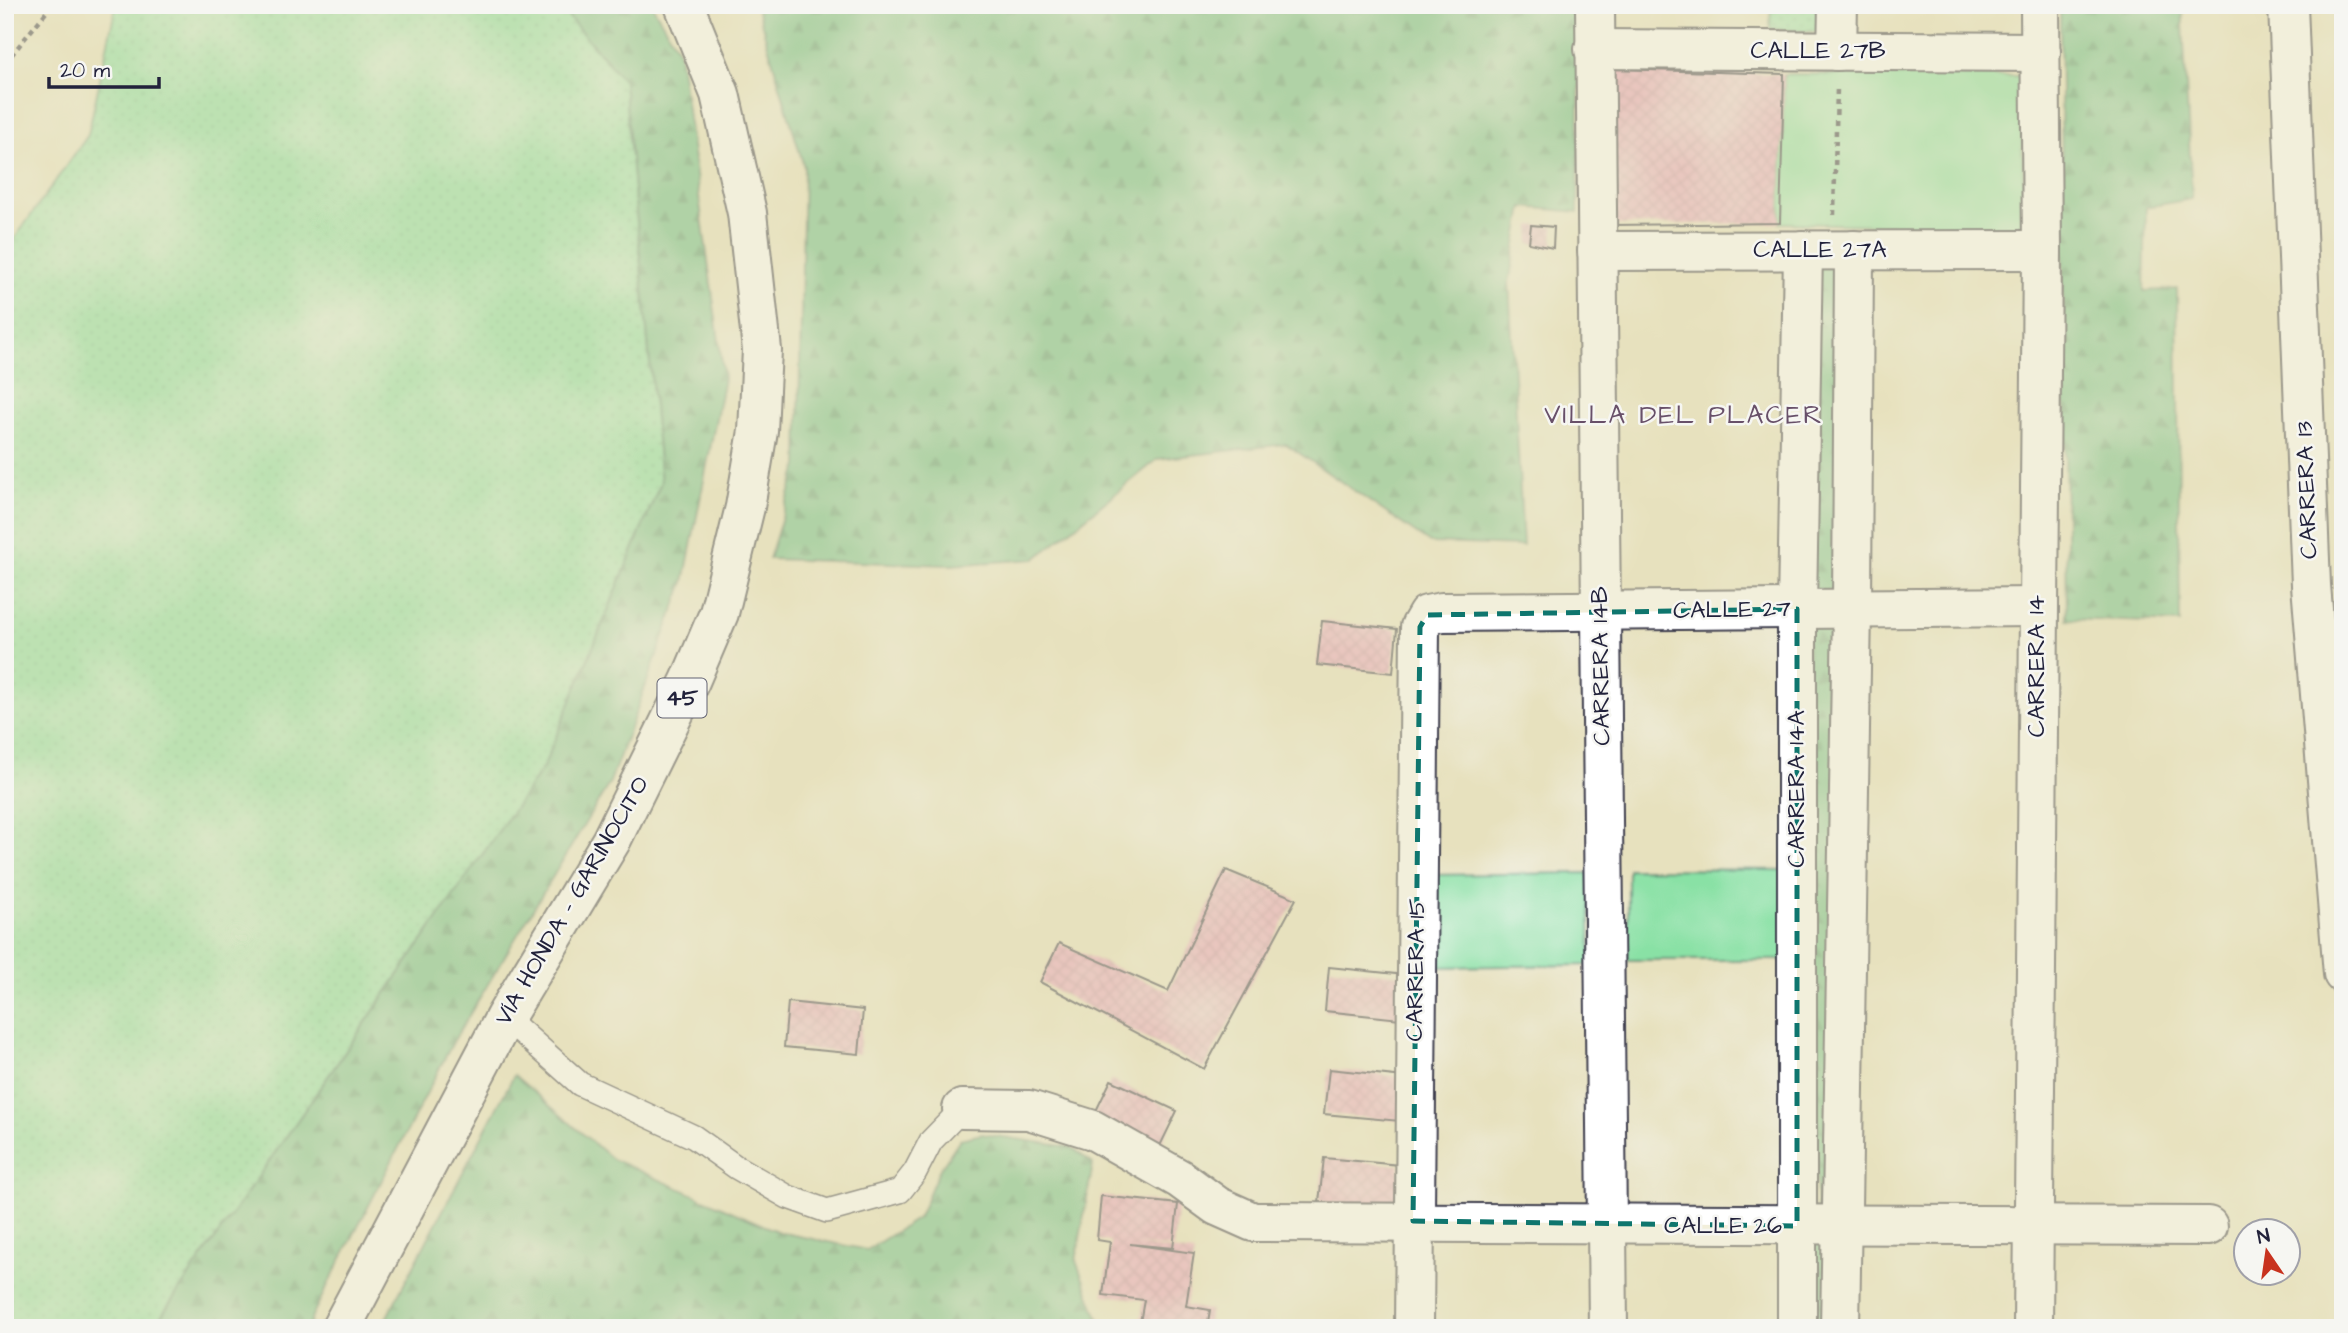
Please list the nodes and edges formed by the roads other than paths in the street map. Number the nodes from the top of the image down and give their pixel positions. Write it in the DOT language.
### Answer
graph roads {
  1 [pos="684,5"];
  2 [pos="1595,5"];
  3 [pos="1838,5"];
  4 [pos="2040,5"];
  5 [pos="2288,5"];
  6 [pos="1594,49"];
  7 [pos="1837,51"];
  8 [pos="2041,52"];
  9 [pos="1830,250"];
  10 [pos="2042,250"];
  11 [pos="1597,251"];
  12 [pos="2037,607"];
  13 [pos="1797,608"];
  14 [pos="1852,609"];
  15 [pos="1600,611"];
  16 [pos="1427,615"];
  17 [pos="2343,974"];
  18 [pos="505,1017"];
  19 [pos="962,1110"];
  20 [pos="1413,1221"];
  21 [pos="1609,1226"];
  22 [pos="1797,1226"];
  23 [pos="1840,1226"];
  24 [pos="2033,1226"];
  25 [pos="2208,1226"];
  26 [pos="341,1328"];
  27 [pos="1414,1328"];
  28 [pos="1608,1328"];
  29 [pos="1797,1328"];
  30 [pos="1840,1328"];
  31 [pos="2033,1328"];
  1 -- 18 [label="main road, VÍA HONDA - GARINOCITO / 45"];
  2 -- 6 [label="main road, CARRERA 14B"];
  3 -- 7 [label="main road"];
  4 -- 8 [label="main road, CARRERA 14"];
  5 -- 17 [label="main road, CARRERA 13"];
  6 -- 7 [label="main road, CALLE 27B"];
  6 -- 11 [label="main road, CARRERA 14B"];
  7 -- 8 [label="main road, CALLE 27B"];
  8 -- 10 [label="main road, CARRERA 14"];
  9 -- 10 [label="main road, CALLE 27A"];
  9 -- 11 [label="main road, CALLE 27A"];
  9 -- 13 [label="main road, CARRERA 14A"];
  9 -- 14 [label="main road, CARRERA 14A"];
  10 -- 12 [label="main road, CARRERA 14"];
  11 -- 15 [label="main road, CARRERA 14B"];
  12 -- 14 [label="main road, CALLE 27"];
  12 -- 24 [label="main road, CARRERA 14"];
  13 -- 14 [label="main road, CALLE 27"];
  13 -- 15 [label="main road, CALLE 27"];
  13 -- 22 [label="main road, CARRERA 14A"];
  14 -- 23 [label="main road, CARRERA 14A"];
  15 -- 16 [label="main road, CALLE 27"];
  15 -- 21 [label="main road, CARRERA 14B"];
  16 -- 20 [label="main road, CARRERA 15"];
  18 -- 19 [label="lane"];
  18 -- 26 [label="main road, VÍA HONDA - GARINOCITO / 45"];
  19 -- 20 [label="main road, CALLE 26"];
  20 -- 21 [label="main road, CALLE 26"];
  20 -- 27 [label="main road, CARRERA 15"];
  21 -- 22 [label="main road, CALLE 26"];
  21 -- 28 [label="main road, CARRERA 14B"];
  22 -- 23 [label="main road, CALLE 26"];
  22 -- 29 [label="main road, CARRERA 14A"];
  23 -- 24 [label="main road, CALLE 26"];
  23 -- 30 [label="main road, CARRERA 14A"];
  24 -- 25 [label="main road, CALLE 26"];
  24 -- 31 [label="main road, CARRERA 14"];
}
